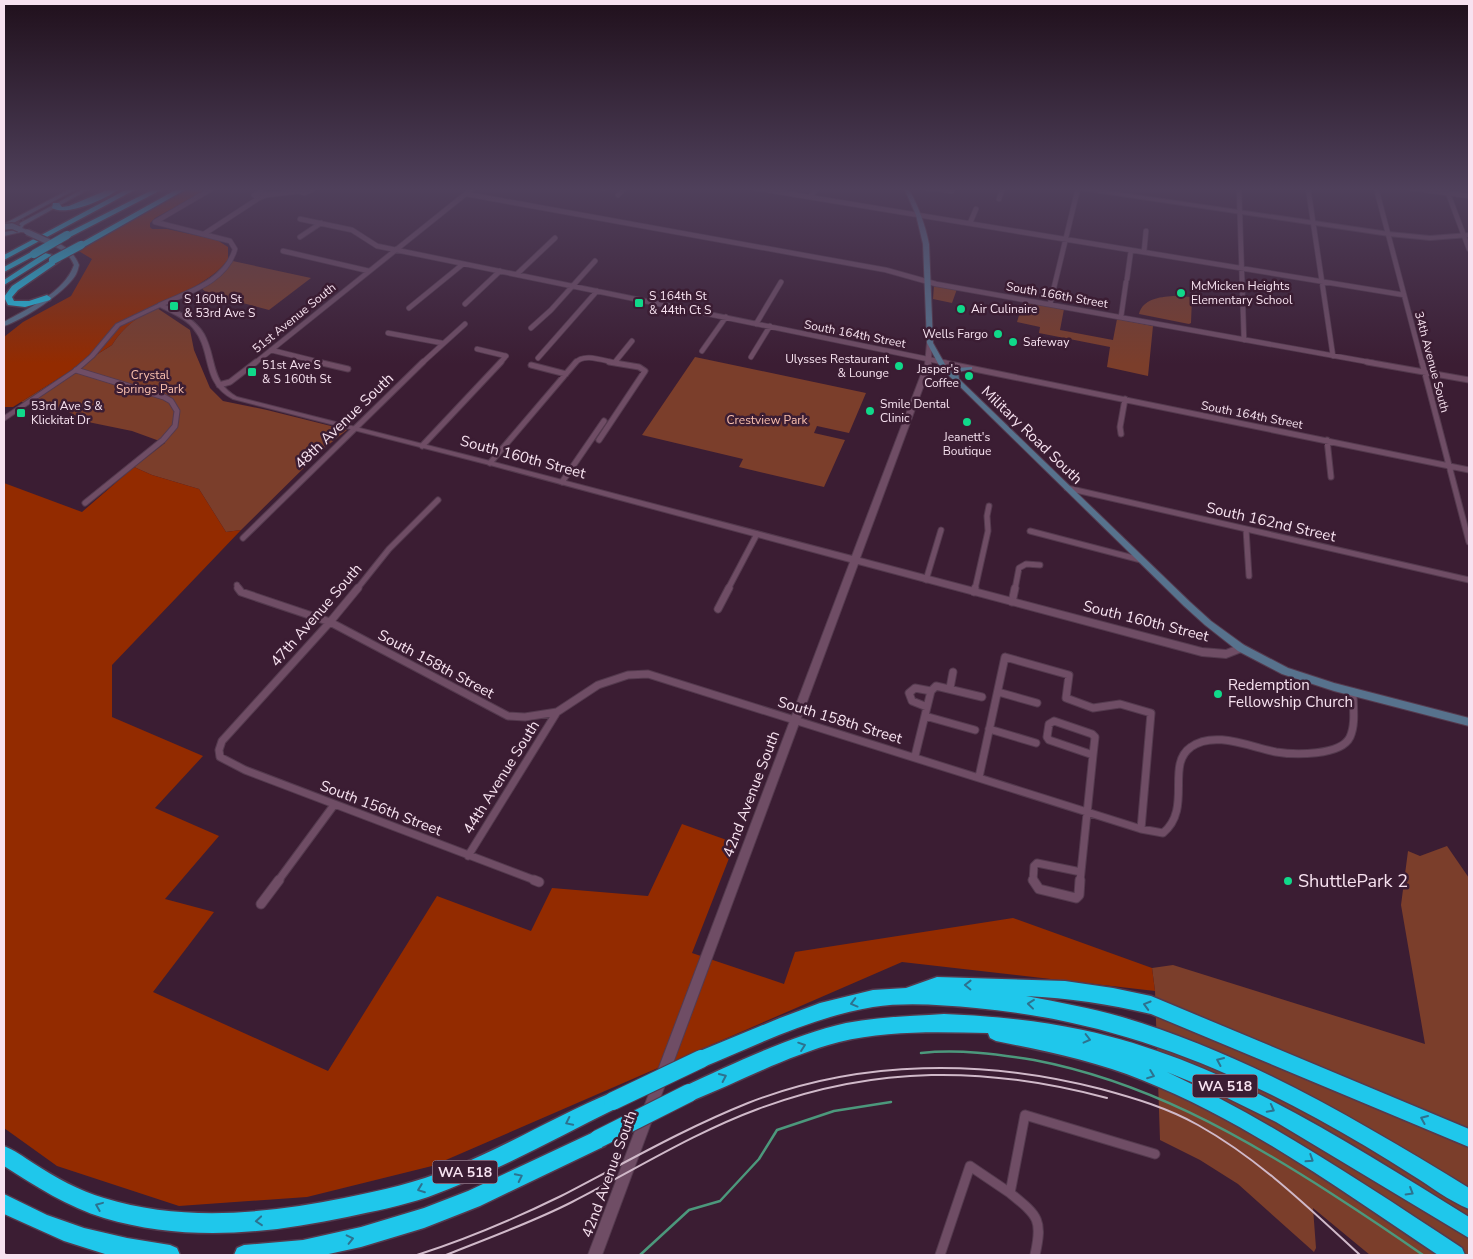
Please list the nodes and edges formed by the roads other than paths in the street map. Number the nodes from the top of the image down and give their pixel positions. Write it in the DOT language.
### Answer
graph roads {
  1 [pos="16,247"];
  2 [pos="55,247"];
  3 [pos="57,247"];
  4 [pos="66,247"];
  5 [pos="234,247"];
  6 [pos="381,247"];
  7 [pos="400,247"];
  8 [pos="546,247"];
  9 [pos="758,247"];
  10 [pos="926,247"];
  11 [pos="1064,247"];
  12 [pos="1112,247"];
  13 [pos="1144,247"];
  14 [pos="1242,247"];
  15 [pos="1316,247"];
  16 [pos="1392,247"];
  17 [pos="396,250"];
  18 [pos="1131,250"];
  19 [pos="284,251"];
  20 [pos="1144,252"];
  21 [pos="5,253"];
  22 [pos="52,259"];
  23 [pos="595,261"];
  24 [pos="463,264"];
  25 [pos="1242,268"];
  26 [pos="4,270"];
  27 [pos="369,271"];
  28 [pos="500,271"];
  29 [pos="517,274"];
  30 [pos="927,281"];
  31 [pos="1321,281"];
  32 [pos="781,282"];
  33 [pos="4,283"];
  34 [pos="573,286"];
  35 [pos="596,291"];
  36 [pos="4,292"];
  37 [pos="1404,294"];
  38 [pos="47,298"];
  39 [pos="13,304"];
  40 [pos="160,304"];
  41 [pos="465,304"];
  42 [pos="1050,304"];
  43 [pos="409,308"];
  44 [pos="21,314"];
  45 [pos="1121,317"];
  46 [pos="726,318"];
  47 [pos="4,324"];
  48 [pos="465,324"];
  49 [pos="756,324"];
  50 [pos="770,326"];
  51 [pos="530,328"];
  52 [pos="388,333"];
  53 [pos="1244,340"];
  54 [pos="632,341"];
  55 [pos="442,343"];
  56 [pos="930,343"];
  57 [pos="272,350"];
  58 [pos="477,350"];
  59 [pos="702,351"];
  60 [pos="1333,356"];
  61 [pos="751,357"];
  62 [pos="538,358"];
  63 [pos="929,359"];
  64 [pos="939,361"];
  65 [pos="615,362"];
  66 [pos="531,366"];
  67 [pos="970,368"];
  68 [pos="348,369"];
  69 [pos="76,370"];
  70 [pos="1425,372"];
  71 [pos="924,373"];
  72 [pos="948,373"];
  73 [pos="566,374"];
  74 [pos="956,380"];
  75 [pos="1469,380"];
  76 [pos="219,385"];
  77 [pos="1124,399"];
  78 [pos="4,419"];
  79 [pos="604,421"];
  80 [pos="355,428"];
  81 [pos="1121,434"];
  82 [pos="599,440"];
  83 [pos="1327,440"];
  84 [pos="422,446"];
  85 [pos="490,463"];
  86 [pos="1450,466"];
  87 [pos="1469,470"];
  88 [pos="1331,477"];
  89 [pos="562,482"];
  90 [pos="1067,488"];
  91 [pos="438,500"];
  92 [pos="85,503"];
  93 [pos="989,506"];
  94 [pos="1246,529"];
  95 [pos="941,530"];
  96 [pos="1030,531"];
  97 [pos="757,534"];
  98 [pos="243,538"];
  99 [pos="1469,542"];
  100 [pos="1141,560"];
  101 [pos="855,561"];
  102 [pos="1040,565"];
  103 [pos="1249,576"];
  104 [pos="926,580"];
  105 [pos="1469,580"];
  106 [pos="237,585"];
  107 [pos="974,592"];
  108 [pos="1012,602"];
  109 [pos="718,609"];
  110 [pos="330,622"];
  111 [pos="1241,648"];
  112 [pos="953,672"];
  113 [pos="950,688"];
  114 [pos="934,689"];
  115 [pos="998,692"];
  116 [pos="1353,692"];
  117 [pos="982,697"];
  118 [pos="1036,703"];
  119 [pos="927,706"];
  120 [pos="557,712"];
  121 [pos="925,716"];
  122 [pos="795,721"];
  123 [pos="1469,722"];
  124 [pos="989,729"];
  125 [pos="975,730"];
  126 [pos="1036,743"];
  127 [pos="219,751"];
  128 [pos="1093,755"];
  129 [pos="915,756"];
  130 [pos="979,777"];
  131 [pos="334,804"];
  132 [pos="1087,812"];
  133 [pos="1141,829"];
  134 [pos="468,856"];
  135 [pos="1081,872"];
  136 [pos="539,882"];
  137 [pos="261,904"];
  138 [pos="902,996"];
  139 [pos="952,1023"];
  140 [pos="1469,1138"];
  141 [pos="1155,1154"];
  142 [pos="4,1155"];
  143 [pos="1010,1193"];
  144 [pos="1469,1199"];
  145 [pos="4,1204"];
  146 [pos="1469,1228"];
  147 [pos="170,1255"];
  148 [pos="244,1255"];
  149 [pos="595,1255"];
  150 [pos="940,1255"];
  151 [pos="1035,1255"];
  152 [pos="1456,1255"];
  1 -- 21 [label="highway"];
  2 -- 26 [label="highway, bridge"];
  3 -- 38 [label="main road, bridge"];
  4 -- 22 [label="highway, bridge"];
  5 -- 40 [label="street"];
  6 -- 17 [label="street, South 164th Street"];
  7 -- 17 [label="street, 51st Avenue South"];
  8 -- 29 [label="street"];
  9 -- 30 [label="street, South 166th Street"];
  10 -- 30 [label="main road, Military Road South"];
  11 -- 42 [label="street"];
  12 -- 18 [label="street"];
  13 -- 20 [label="street"];
  14 -- 25 [label="street"];
  15 -- 31 [label="street"];
  16 -- 37 [label="street, 34th Avenue South"];
  17 -- 24 [label="street, South 164th Street"];
  17 -- 27 [label="street, 51st Avenue South"];
  18 -- 20 [label="street"];
  18 -- 45 [label="street"];
  19 -- 27 [label="street"];
  20 -- 25 [label="street"];
  22 -- 33 [label="highway"];
  22 -- 36 [label="highway"];
  22 -- 39 [label="highway"];
  23 -- 34 [label="street"];
  24 -- 28 [label="street, South 164th Street"];
  24 -- 43 [label="street"];
  25 -- 31 [label="street"];
  25 -- 53 [label="street"];
  27 -- 57 [label="street, 51st Avenue South"];
  28 -- 29 [label="street, South 164th Street"];
  28 -- 41 [label="street"];
  29 -- 34 [label="street, South 164th Street"];
  30 -- 42 [label="street, South 166th Street"];
  30 -- 56 [label="main road, Military Road South"];
  31 -- 37 [label="street"];
  31 -- 60 [label="street"];
  32 -- 49 [label="street"];
  34 -- 35 [label="street, South 164th Street"];
  34 -- 51 [label="street"];
  35 -- 46 [label="street, South 164th Street"];
  35 -- 62 [label="street"];
  37 -- 70 [label="street, 34th Avenue South"];
  38 -- 39 [label="highway"];
  38 -- 44 [label="main road"];
  39 -- 44 [label="highway"];
  40 -- 69 [label="street"];
  40 -- 76 [label="street"];
  42 -- 45 [label="street, South 166th Street"];
  44 -- 47 [label="main road"];
  45 -- 53 [label="street, South 166th Street"];
  46 -- 49 [label="street, South 164th Street"];
  46 -- 59 [label="street"];
  48 -- 55 [label="street, 48th Avenue South"];
  49 -- 50 [label="street, South 164th Street"];
  50 -- 61 [label="street"];
  50 -- 63 [label="street, South 164th Street"];
  52 -- 55 [label="street"];
  53 -- 60 [label="street, South 166th Street"];
  54 -- 65 [label="street"];
  55 -- 80 [label="street, 48th Avenue South"];
  56 -- 63 [label="street, 42nd Avenue South"];
  56 -- 64 [label="main road, Military Road South"];
  57 -- 68 [label="street"];
  57 -- 76 [label="street, 51st Avenue South"];
  58 -- 84 [label="street"];
  60 -- 70 [label="street, South 166th Street"];
  63 -- 64 [label="street, South 164th Street"];
  63 -- 71 [label="street, 42nd Avenue South"];
  64 -- 67 [label="street, South 164th Street"];
  64 -- 72 [label="main road, Military Road South"];
  65 -- 73 [label="street"];
  65 -- 82 [label="street"];
  66 -- 73 [label="street"];
  67 -- 74 [label="main road"];
  67 -- 77 [label="street, South 164th Street"];
  69 -- 78 [label="street"];
  69 -- 92 [label="street"];
  70 -- 75 [label="street, South 166th Street"];
  70 -- 86 [label="street, 34th Avenue South"];
  71 -- 72 [label="street"];
  71 -- 101 [label="street, 42nd Avenue South"];
  72 -- 74 [label="main road, Military Road South"];
  73 -- 85 [label="street"];
  74 -- 90 [label="main road, Military Road South"];
  76 -- 80 [label="street, South 160th Street"];
  77 -- 81 [label="street"];
  77 -- 83 [label="street, South 164th Street"];
  79 -- 89 [label="street"];
  80 -- 84 [label="street, South 160th Street"];
  80 -- 98 [label="street, 48th Avenue South"];
  83 -- 86 [label="street, South 164th Street"];
  83 -- 88 [label="street"];
  84 -- 85 [label="street, South 160th Street"];
  85 -- 89 [label="street, South 160th Street"];
  86 -- 87 [label="street, South 164th Street"];
  86 -- 99 [label="street, 34th Avenue South"];
  89 -- 97 [label="street, South 160th Street"];
  90 -- 94 [label="street, South 162nd Street"];
  90 -- 100 [label="main road, Military Road South"];
  91 -- 110 [label="street, 47th Avenue South"];
  93 -- 107 [label="street"];
  94 -- 103 [label="street"];
  94 -- 105 [label="street, South 162nd Street"];
  95 -- 104 [label="street"];
  96 -- 100 [label="street"];
  97 -- 101 [label="street, South 160th Street"];
  97 -- 109 [label="street"];
  100 -- 111 [label="main road, Military Road South"];
  101 -- 104 [label="street, South 160th Street"];
  101 -- 122 [label="street, 42nd Avenue South"];
  102 -- 108 [label="street"];
  104 -- 107 [label="street, South 160th Street"];
  106 -- 110 [label="street, South 158th Street"];
  107 -- 108 [label="street, South 160th Street"];
  108 -- 111 [label="street, South 160th Street"];
  110 -- 120 [label="street, South 158th Street"];
  110 -- 127 [label="street, 47th Avenue South"];
  111 -- 116 [label="main road"];
  112 -- 113 [label="street"];
  113 -- 114 [label="street"];
  113 -- 117 [label="street"];
  114 -- 119 [label="street"];
  114 -- 119 [label="street"];
  115 -- 118 [label="street"];
  115 -- 124 [label="street"];
  115 -- 133 [label="street"];
  116 -- 123 [label="main road"];
  116 -- 133 [label="street, South 158th Street"];
  119 -- 121 [label="street"];
  120 -- 122 [label="street, South 158th Street"];
  120 -- 134 [label="street, 44th Avenue South"];
  121 -- 125 [label="street"];
  121 -- 129 [label="street"];
  122 -- 129 [label="street, South 158th Street"];
  122 -- 149 [label="street, 42nd Avenue South"];
  124 -- 126 [label="street"];
  124 -- 130 [label="street"];
  127 -- 131 [label="street, South 156th Street"];
  128 -- 128 [label="street"];
  128 -- 132 [label="street"];
  129 -- 130 [label="street, South 158th Street"];
  130 -- 132 [label="street, South 158th Street"];
  131 -- 134 [label="street, South 156th Street"];
  131 -- 137 [label="street"];
  132 -- 133 [label="street, South 158th Street"];
  132 -- 135 [label="street"];
  134 -- 136 [label="street, South 156th Street"];
  135 -- 135 [label="street"];
  140 -- 138 [label="highway, one-way"];
  138 -- 142 [label="highway, WA 518, one-way, bridge"];
  144 -- 138 [label="highway, WA 518, one-way"];
  139 -- 146 [label="highway, WA 518, one-way"];
  148 -- 139 [label="highway, WA 518, one-way, bridge"];
  139 -- 152 [label="highway, one-way"];
  141 -- 143 [label="street"];
  143 -- 150 [label="street"];
  143 -- 151 [label="street"];
  145 -- 147 [label="highway"];
}
